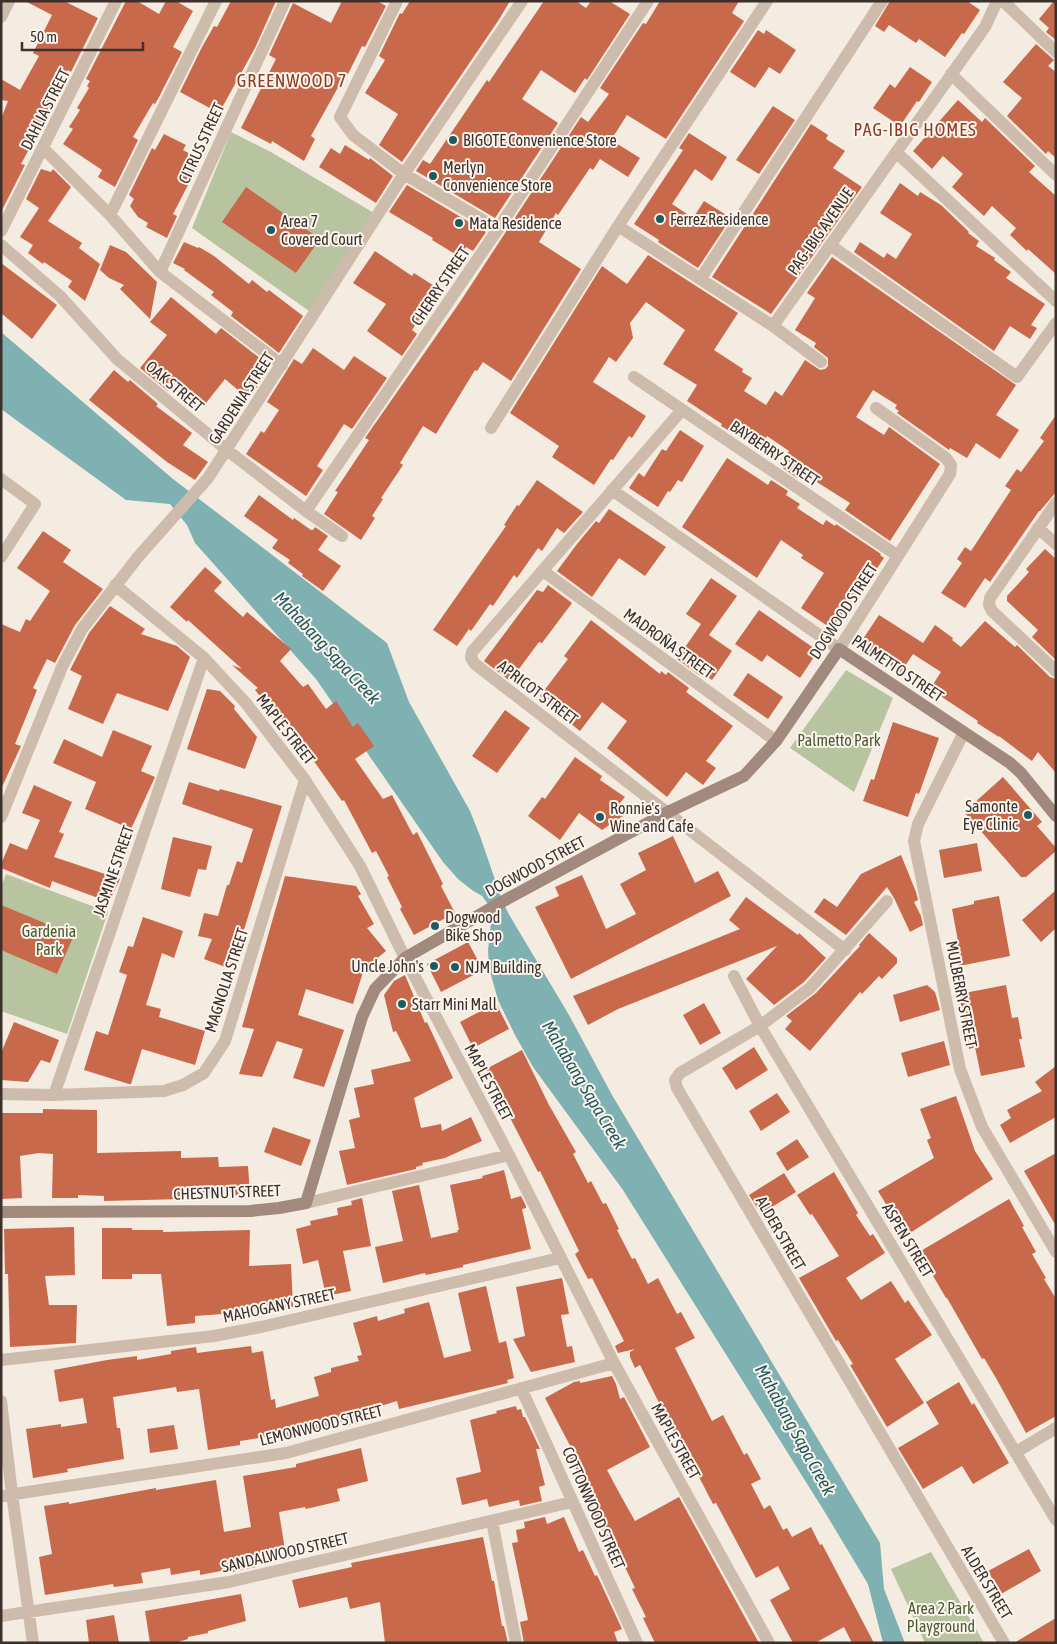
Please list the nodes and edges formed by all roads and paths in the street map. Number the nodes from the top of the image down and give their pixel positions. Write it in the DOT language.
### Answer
graph roads {
  1 [pos="9,1"];
  2 [pos="116,1"];
  3 [pos="216,1"];
  4 [pos="285,1"];
  5 [pos="397,1"];
  6 [pos="522,1"];
  7 [pos="648,1"];
  8 [pos="767,1"];
  9 [pos="882,1"];
  10 [pos="997,1"];
  11 [pos="1004,1"];
  12 [pos="1,16"];
  13 [pos="1056,52"];
  14 [pos="951,74"];
  15 [pos="43,148"];
  16 [pos="896,152"];
  17 [pos="404,174"];
  18 [pos="1056,174"];
  19 [pos="110,215"];
  20 [pos="618,226"];
  21 [pos="498,229"];
  22 [pos="1,231"];
  23 [pos="1,245"];
  24 [pos="830,245"];
  25 [pos="160,272"];
  26 [pos="701,278"];
  27 [pos="1056,301"];
  28 [pos="1056,323"];
  29 [pos="773,326"];
  30 [pos="822,362"];
  31 [pos="282,365"];
  32 [pos="634,377"];
  33 [pos="876,408"];
  34 [pos="682,410"];
  35 [pos="491,428"];
  36 [pos="226,450"];
  37 [pos="1,479"];
  38 [pos="612,490"];
  39 [pos="1056,503"];
  40 [pos="306,511"];
  41 [pos="1038,528"];
  42 [pos="342,536"];
  43 [pos="1056,544"];
  44 [pos="898,556"];
  45 [pos="1,557"];
  46 [pos="542,571"];
  47 [pos="115,586"];
  48 [pos="839,649"];
  49 [pos="204,658"];
  50 [pos="1056,671"];
  51 [pos="964,732"];
  52 [pos="776,741"];
  53 [pos="305,780"];
  54 [pos="668,812"];
  55 [pos="1056,816"];
  56 [pos="1,817"];
  57 [pos="887,901"];
  58 [pos="845,950"];
  59 [pos="405,958"];
  60 [pos="734,976"];
  61 [pos="760,1026"];
  62 [pos="1,1094"];
  63 [pos="54,1095"];
  64 [pos="509,1155"];
  65 [pos="306,1202"];
  66 [pos="1,1212"];
  67 [pos="1056,1252"];
  68 [pos="560,1258"];
  69 [pos="1,1360"];
  70 [pos="614,1363"];
  71 [pos="521,1388"];
  72 [pos="1,1401"];
  73 [pos="1056,1428"];
  74 [pos="1016,1452"];
  75 [pos="7,1495"];
  76 [pos="572,1502"];
  77 [pos="1056,1520"];
  78 [pos="492,1521"];
  79 [pos="29,1612"];
  80 [pos="1,1616"];
  81 [pos="33,1643"];
  82 [pos="516,1643"];
  83 [pos="637,1643"];
  84 [pos="769,1643"];
  85 [pos="1004,1643"];
  1 -- 12 [label="street"];
  2 -- 15 [label="street, DAHLIA STREET"];
  3 -- 19 [label="street"];
  4 -- 25 [label="street, CITRUS STREET"];
  5 -- 17 [label="street"];
  6 -- 17 [label="street, GARDENIA STREET"];
  7 -- 21 [label="street, CHERRY STREET"];
  8 -- 20 [label="street"];
  9 -- 26 [label="street"];
  10 -- 14 [label="street, PAG-IBIG AVENUE"];
  11 -- 13 [label="street"];
  14 -- 16 [label="street, PAG-IBIG AVENUE"];
  14 -- 18 [label="street"];
  15 -- 19 [label="street"];
  15 -- 22 [label="street, DAHLIA STREET"];
  16 -- 24 [label="street, PAG-IBIG AVENUE"];
  16 -- 27 [label="street"];
  17 -- 21 [label="street"];
  17 -- 31 [label="street, GARDENIA STREET"];
  19 -- 25 [label="street"];
  20 -- 26 [label="street"];
  20 -- 35 [label="street"];
  21 -- 40 [label="street, CHERRY STREET"];
  23 -- 36 [label="street, OAK STREET"];
  24 -- 28 [label="street"];
  24 -- 29 [label="street, PAG-IBIG AVENUE"];
  25 -- 31 [label="street"];
  26 -- 29 [label="street"];
  29 -- 30 [label="street"];
  31 -- 36 [label="street, GARDENIA STREET"];
  32 -- 34 [label="street, BAYBERRY STREET"];
  33 -- 44 [label="street, DOGWOOD STREET"];
  34 -- 38 [label="street, APRICOT STREET"];
  34 -- 44 [label="street, BAYBERRY STREET"];
  36 -- 40 [label="street, OAK STREET"];
  36 -- 47 [label="street, GARDENIA STREET"];
  37 -- 45 [label="street"];
  38 -- 46 [label="street, APRICOT STREET"];
  38 -- 48 [label="street, PALMETTO STREET"];
  39 -- 41 [label="street"];
  40 -- 42 [label="street, OAK STREET"];
  41 -- 43 [label="street"];
  41 -- 50 [label="street"];
  44 -- 48 [label="street, DOGWOOD STREET"];
  46 -- 52 [label="street, MADROÑA STREET"];
  46 -- 54 [label="street, APRICOT STREET"];
  47 -- 49 [label="street, MAPLE STREET"];
  47 -- 56 [label="street, GARDENIA STREET"];
  48 -- 51 [label="street, PALMETTO STREET"];
  48 -- 52 [label="street, DOGWOOD STREET"];
  49 -- 53 [label="street, MAPLE STREET"];
  49 -- 63 [label="street, JASMINE STREET"];
  51 -- 55 [label="street, PALMETTO STREET"];
  51 -- 67 [label="street, MULBERRY STREET"];
  52 -- 54 [label="street, DOGWOOD STREET"];
  53 -- 59 [label="street, MAPLE STREET"];
  53 -- 63 [label="street, MAGNOLIA STREET"];
  54 -- 58 [label="street, APRICOT STREET"];
  54 -- 59 [label="street, DOGWOOD STREET"];
  57 -- 58 [label="street, ALDER STREET"];
  58 -- 61 [label="street, ALDER STREET"];
  59 -- 64 [label="street, MAPLE STREET"];
  59 -- 65 [label="street, DOGWOOD STREET"];
  60 -- 61 [label="street, ASPEN STREET"];
  61 -- 74 [label="street, ASPEN STREET"];
  61 -- 85 [label="street, ALDER STREET"];
  62 -- 63 [label="street, MAGNOLIA STREET"];
  64 -- 65 [label="street, CHESTNUT STREET"];
  64 -- 68 [label="street, MAPLE STREET"];
  65 -- 66 [label="street, CHESTNUT STREET"];
  68 -- 69 [label="street, MAHOGANY STREET"];
  68 -- 70 [label="street, MAPLE STREET"];
  70 -- 71 [label="street, LEMONWOOD STREET"];
  70 -- 84 [label="street, MAPLE STREET"];
  71 -- 75 [label="street, LEMONWOOD STREET"];
  71 -- 76 [label="street, COTTONWOOD STREET"];
  72 -- 75 [label="street"];
  73 -- 74 [label="street"];
  74 -- 77 [label="street, ASPEN STREET"];
  75 -- 79 [label="street"];
  76 -- 78 [label="street, SANDALWOOD STREET"];
  76 -- 83 [label="street, COTTONWOOD STREET"];
  78 -- 79 [label="street, SANDALWOOD STREET"];
  78 -- 82 [label="street"];
  79 -- 80 [label="street, SANDALWOOD STREET"];
  79 -- 81 [label="street"];
}
